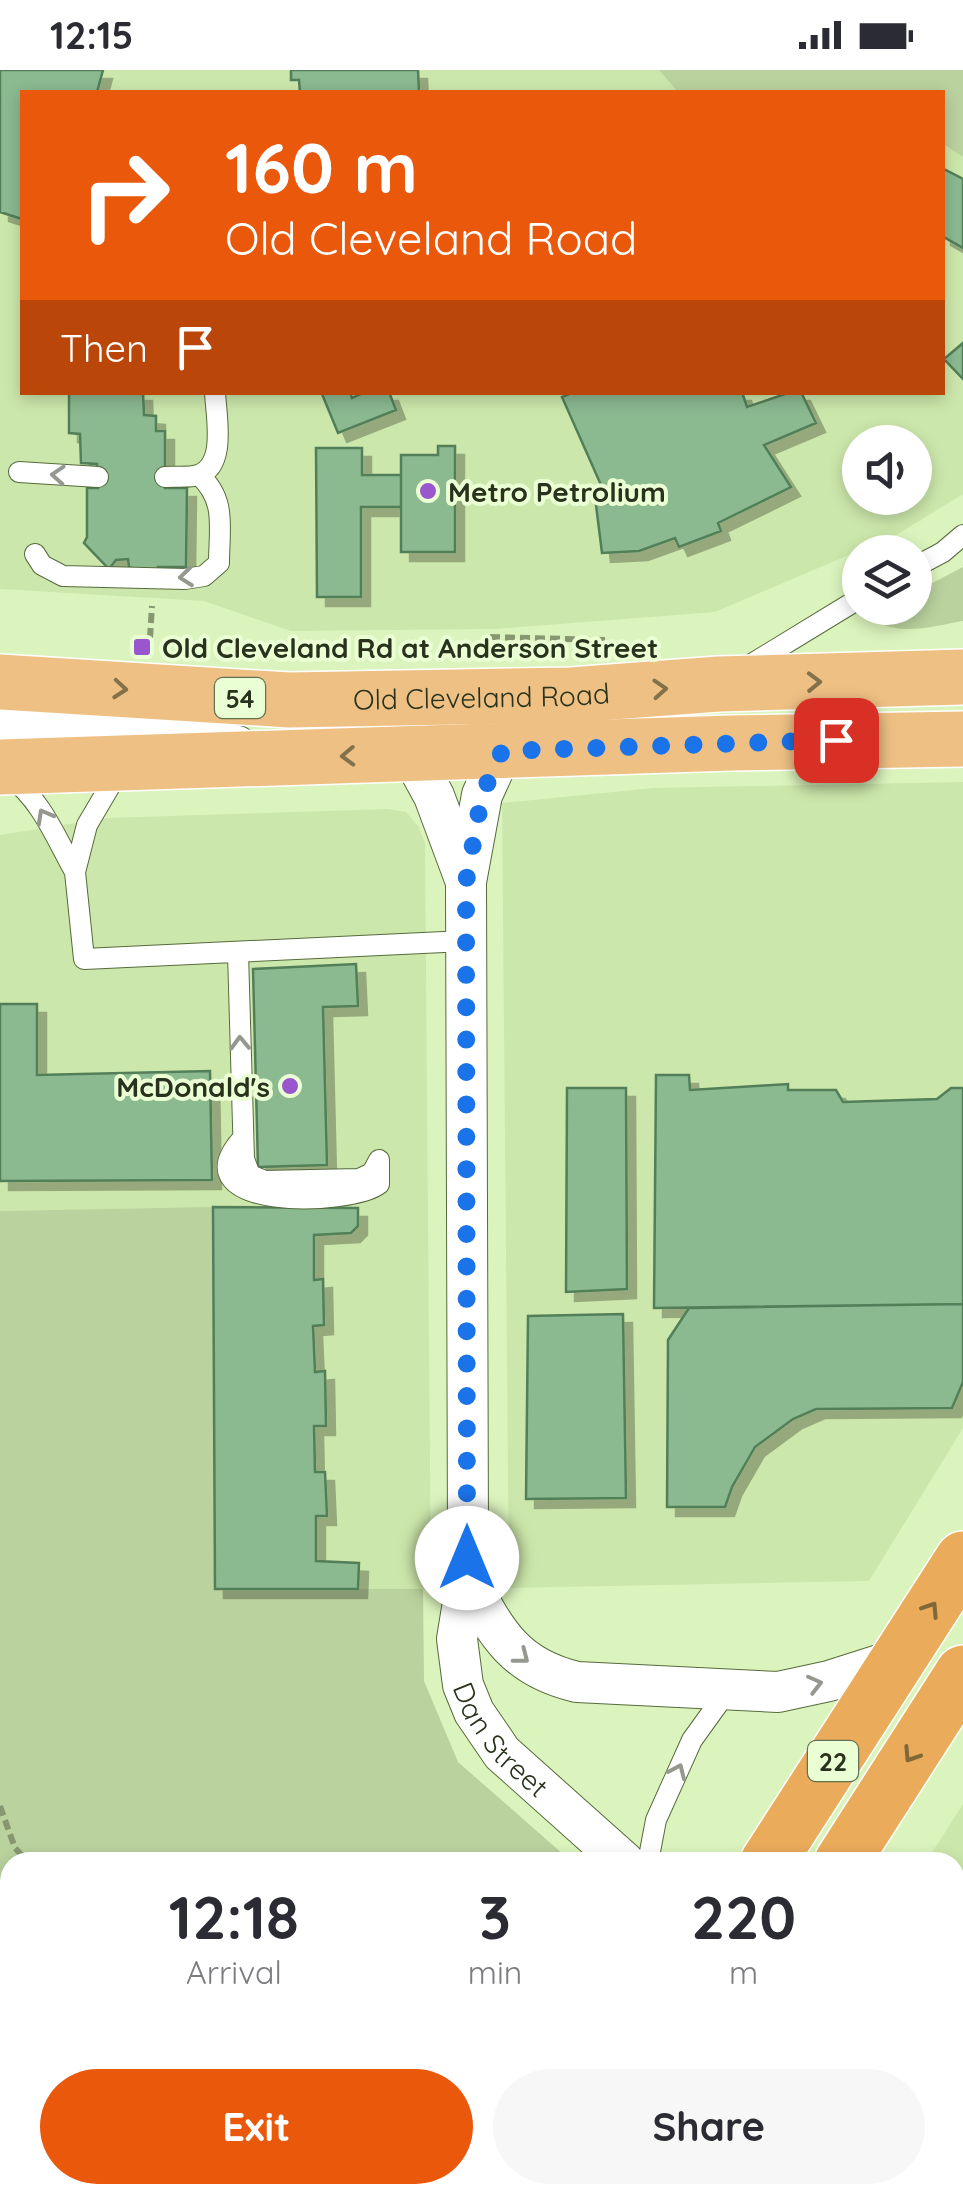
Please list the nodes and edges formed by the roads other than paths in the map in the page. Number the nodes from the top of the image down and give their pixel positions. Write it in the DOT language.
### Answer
graph roads {
  1 [pos="215,395"];
  2 [pos="19,472"];
  3 [pos="198,475"];
  4 [pos="165,476"];
  5 [pos="98,477"];
  6 [pos="963,535"];
  7 [pos="35,554"];
  8 [pos="932,558"];
  9 [pos="842,609"];
  10 [pos="963,649"];
  11 [pos="963,677"];
  12 [pos="910,680"];
  13 [pos="720,684"];
  14 [pos="6,687"];
  15 [pos="963,739"];
  16 [pos="502,751"];
  17 [pos="411,754"];
  18 [pos="285,758"];
  19 [pos="124,762"];
  20 [pos="0,768"];
  21 [pos="75,872"];
  22 [pos="466,882"];
  23 [pos="465,942"];
  24 [pos="238,953"];
  25 [pos="379,1160"];
  26 [pos="963,1558"];
  27 [pos="466,1578"];
  28 [pos="898,1659"];
  29 [pos="963,1673"];
  30 [pos="728,1690"];
  31 [pos="613,1852"];
  32 [pos="650,1852"];
  33 [pos="774,1852"];
  34 [pos="848,1852"];
  1 -- 3 [label="lane"];
  5 -- 2 [label="lane, one-way"];
  3 -- 4 [label="lane"];
  3 -- 7 [label="lane, one-way"];
  6 -- 8 [label="lane"];
  9 -- 13 [label="lane"];
  10 -- 12 [label="main road, 54"];
  11 -- 12 [label="main road, Old Cleveland Road / 54"];
  13 -- 12 [label="main road, Old Cleveland Road / 54, one-way"];
  14 -- 13 [label="main road, Old Cleveland Road / 54, one-way"];
  14 -- 18 [label="street"];
  15 -- 16 [label="main road, Old Cleveland Road / 54"];
  16 -- 17 [label="main road, Old Cleveland Road / 54"];
  16 -- 22 [label="street, Dan Street"];
  17 -- 18 [label="main road, Old Cleveland Road / 54, one-way"];
  17 -- 22 [label="street, Dan Street"];
  18 -- 19 [label="main road, Old Cleveland Road / 54"];
  19 -- 20 [label="main road, Old Cleveland Road / 54"];
  19 -- 21 [label="lane"];
  21 -- 20 [label="lane, one-way"];
  21 -- 24 [label="lane"];
  22 -- 23 [label="street, Dan Street"];
  23 -- 24 [label="lane"];
  23 -- 27 [label="street, Dan Street"];
  25 -- 24 [label="lane, one-way"];
  28 -- 26 [label="highway, 22, one-way"];
  27 -- 30 [label="street, Dan Street, one-way"];
  27 -- 31 [label="street, Dan Street"];
  30 -- 28 [label="street, Dan Street, one-way"];
  28 -- 33 [label="highway, 22"];
  29 -- 34 [label="highway, 22, one-way"];
  32 -- 30 [label="lane, one-way"];
}
